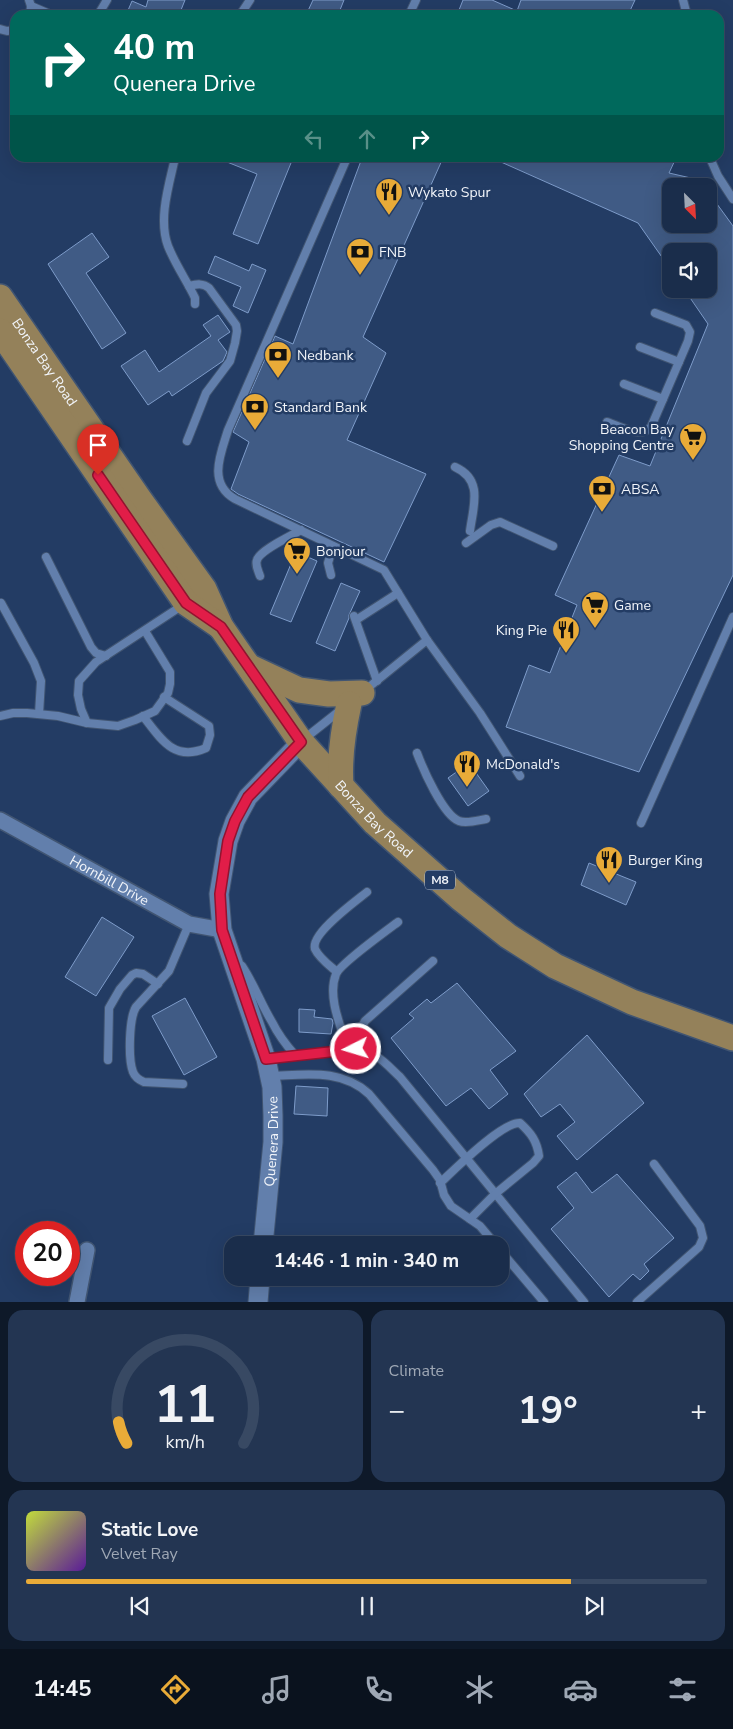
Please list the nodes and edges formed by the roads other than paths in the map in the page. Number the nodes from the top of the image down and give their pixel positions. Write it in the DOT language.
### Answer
graph roads {
  1 [pos="30,3"];
  2 [pos="43,10"];
  3 [pos="174,162"];
  4 [pos="345,162"];
  5 [pos="712,162"];
  6 [pos="733,198"];
  7 [pos="189,286"];
  8 [pos="0,296"];
  9 [pos="195,304"];
  10 [pos="655,313"];
  11 [pos="0,331"];
  12 [pos="640,347"];
  13 [pos="679,362"];
  14 [pos="624,384"];
  15 [pos="663,399"];
  16 [pos="607,422"];
  17 [pos="188,441"];
  18 [pos="455,467"];
  19 [pos="300,530"];
  20 [pos="470,531"];
  21 [pos="466,543"];
  22 [pos="333,546"];
  23 [pos="553,546"];
  24 [pos="46,557"];
  25 [pos="331,575"];
  26 [pos="260,576"];
  27 [pos="398,593"];
  28 [pos="195,596"];
  29 [pos="1,603"];
  30 [pos="733,617"];
  31 [pos="145,631"];
  32 [pos="427,640"];
  33 [pos="106,656"];
  34 [pos="248,666"];
  35 [pos="363,692"];
  36 [pos="164,697"];
  37 [pos="39,714"];
  38 [pos="0,716"];
  39 [pos="143,716"];
  40 [pos="88,723"];
  41 [pos="301,742"];
  42 [pos="417,753"];
  43 [pos="520,776"];
  44 [pos="341,786"];
  45 [pos="486,819"];
  46 [pos="0,820"];
  47 [pos="641,823"];
  48 [pos="367,892"];
  49 [pos="398,922"];
  50 [pos="189,924"];
  51 [pos="222,930"];
  52 [pos="228,949"];
  53 [pos="433,960"];
  54 [pos="337,972"];
  55 [pos="158,984"];
  56 [pos="733,1038"];
  57 [pos="352,1049"];
  58 [pos="295,1055"];
  59 [pos="108,1060"];
  60 [pos="268,1068"];
  61 [pos="183,1084"];
  62 [pos="467,1159"];
  63 [pos="654,1164"];
  64 [pos="440,1182"];
  65 [pos="495,1194"];
  66 [pos="470,1219"];
  67 [pos="264,1236"];
  68 [pos="488,1236"];
  69 [pos="87,1250"];
  70 [pos="509,1261"];
  71 [pos="259,1286"];
  72 [pos="581,1300"];
  73 [pos="77,1302"];
  74 [pos="258,1302"];
  75 [pos="544,1302"];
  76 [pos="637,1302"];
  1 -- 2 [label="lane"];
  3 -- 7 [label="lane"];
  4 -- 19 [label="lane"];
  5 -- 6 [label="lane"];
  7 -- 9 [label="lane"];
  7 -- 17 [label="lane"];
  8 -- 28 [label="main road, Bonza Bay Road / M8"];
  10 -- 13 [label="lane"];
  11 -- 28 [label="main road, Bonza Bay Road / M8"];
  12 -- 13 [label="lane"];
  13 -- 15 [label="lane"];
  14 -- 15 [label="lane"];
  15 -- 16 [label="lane"];
  18 -- 20 [label="lane"];
  19 -- 22 [label="lane"];
  19 -- 26 [label="lane"];
  21 -- 23 [label="lane"];
  22 -- 25 [label="lane"];
  22 -- 27 [label="lane"];
  24 -- 33 [label="lane"];
  27 -- 32 [label="lane"];
  27 -- 35 [label="lane"];
  28 -- 31 [label="lane"];
  28 -- 34 [label="main road, Bonza Bay Road / M8"];
  29 -- 37 [label="lane"];
  30 -- 47 [label="lane"];
  31 -- 33 [label="lane"];
  31 -- 36 [label="lane"];
  32 -- 35 [label="lane"];
  32 -- 43 [label="lane"];
  33 -- 40 [label="lane"];
  34 -- 35 [label="main road"];
  34 -- 41 [label="main road, Bonza Bay Road / M8"];
  35 -- 41 [label="lane"];
  35 -- 44 [label="main road"];
  36 -- 39 [label="lane"];
  36 -- 39 [label="lane"];
  37 -- 38 [label="lane"];
  37 -- 40 [label="lane"];
  39 -- 40 [label="lane"];
  41 -- 44 [label="main road, Bonza Bay Road / M8"];
  41 -- 51 [label="street, Quenera Drive"];
  42 -- 45 [label="lane"];
  44 -- 56 [label="main road, Bonza Bay Road / M8"];
  46 -- 50 [label="street, Hornbill Drive"];
  48 -- 54 [label="lane"];
  49 -- 54 [label="lane"];
  50 -- 51 [label="street, Hornbill Drive"];
  50 -- 55 [label="lane"];
  51 -- 52 [label="street, Quenera Drive"];
  52 -- 58 [label="lane"];
  52 -- 60 [label="street, Quenera Drive"];
  53 -- 57 [label="lane"];
  54 -- 57 [label="lane"];
  55 -- 59 [label="lane"];
  55 -- 61 [label="lane"];
  57 -- 58 [label="lane"];
  57 -- 62 [label="lane"];
  58 -- 60 [label="lane"];
  60 -- 64 [label="lane"];
  60 -- 67 [label="street, Quenera Drive"];
  62 -- 64 [label="lane"];
  62 -- 65 [label="lane"];
  62 -- 65 [label="lane"];
  63 -- 76 [label="lane"];
  64 -- 66 [label="lane"];
  65 -- 66 [label="lane"];
  65 -- 72 [label="lane"];
  66 -- 68 [label="lane"];
  69 -- 73 [label="street"];
  70 -- 75 [label="lane"];
  71 -- 74 [label="street"];
}
